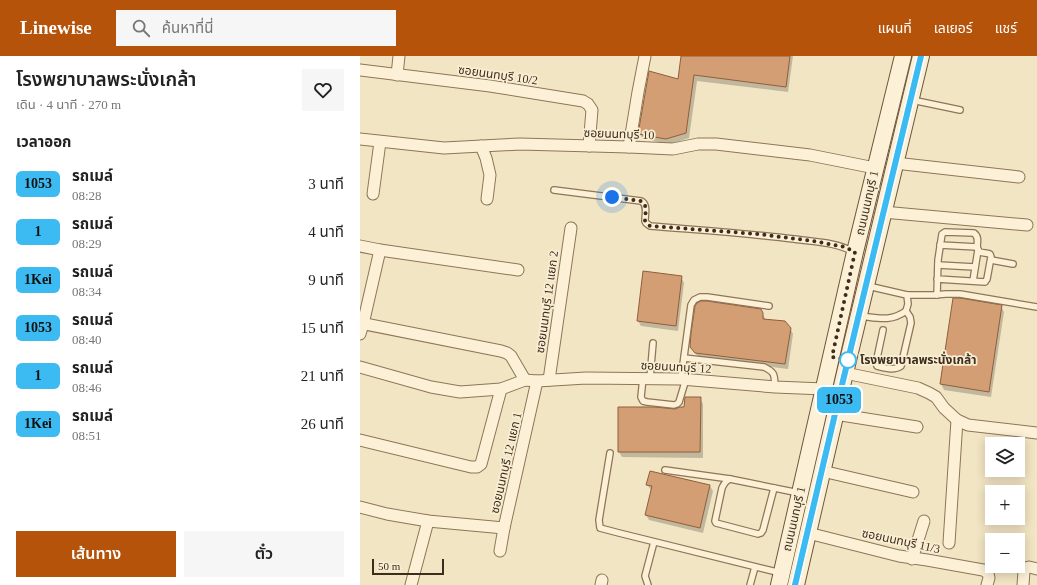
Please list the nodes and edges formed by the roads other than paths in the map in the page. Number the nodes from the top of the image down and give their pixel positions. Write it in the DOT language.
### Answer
graph roads {
  1 [pos="399,56"];
  2 [pos="645,56"];
  3 [pos="903,56"];
  4 [pos="921,56"];
  5 [pos="360,70"];
  6 [pos="397,74"];
  7 [pos="910,100"];
  8 [pos="960,110"];
  9 [pos="360,139"];
  10 [pos="380,142"];
  11 [pos="481,146"];
  12 [pos="589,146"];
  13 [pos="629,147"];
  14 [pos="895,163"];
  15 [pos="876,168"];
  16 [pos="1019,177"];
  17 [pos="554,190"];
  18 [pos="373,194"];
  19 [pos="487,199"];
  20 [pos="884,212"];
  21 [pos="1027,224"];
  22 [pos="571,228"];
  23 [pos="940,245"];
  24 [pos="360,246"];
  25 [pos="977,248"];
  26 [pos="380,250"];
  27 [pos="855,252"];
  28 [pos="991,260"];
  29 [pos="1013,264"];
  30 [pos="938,265"];
  31 [pos="975,267"];
  32 [pos="518,270"];
  33 [pos="937,279"];
  34 [pos="973,281"];
  35 [pos="866,286"];
  36 [pos="937,295"];
  37 [pos="907,296"];
  38 [pos="769,306"];
  39 [pos="1037,307"];
  40 [pos="906,311"];
  41 [pos="859,315"];
  42 [pos="361,327"];
  43 [pos="884,330"];
  44 [pos="653,343"];
  45 [pos="684,358"];
  46 [pos="360,367"];
  47 [pos="845,373"];
  48 [pos="646,378"];
  49 [pos="684,379"];
  50 [pos="525,380"];
  51 [pos="549,380"];
  52 [pos="537,381"];
  53 [pos="775,387"];
  54 [pos="500,389"];
  55 [pos="824,389"];
  56 [pos="835,414"];
  57 [pos="957,420"];
  58 [pos="917,427"];
  59 [pos="1037,434"];
  60 [pos="360,440"];
  61 [pos="610,453"];
  62 [pos="665,470"];
  63 [pos="822,471"];
  64 [pos="730,479"];
  65 [pos="774,488"];
  66 [pos="913,492"];
  67 [pos="800,493"];
  68 [pos="360,507"];
  69 [pos="428,521"];
  70 [pos="924,522"];
  71 [pos="504,528"];
  72 [pos="808,532"];
  73 [pos="654,542"];
  74 [pos="949,542"];
  75 [pos="500,551"];
  76 [pos="912,558"];
  77 [pos="755,567"];
  78 [pos="1037,569"];
  79 [pos="780,579"];
  80 [pos="411,585"];
  81 [pos="648,585"];
  82 [pos="750,585"];
  83 [pos="796,585"];
  84 [pos="987,585"];
  85 [pos="1023,585"];
  1 -- 6 [label="street"];
  2 -- 13 [label="street"];
  3 -- 15 [label="main road, ถนนนนทบุรี 1"];
  4 -- 7 [label="main road, ถนนนนทบุรี 1"];
  5 -- 6 [label="street, ซอยนนทบุรี 10/2"];
  6 -- 12 [label="street, ซอยนนทบุรี 10/2"];
  7 -- 8 [label="lane"];
  7 -- 14 [label="main road, ถนนนนทบุรี 1"];
  9 -- 10 [label="street, ซอยนนทบุรี 10"];
  10 -- 11 [label="street, ซอยนนทบุรี 10"];
  10 -- 18 [label="street"];
  11 -- 12 [label="street, ซอยนนทบุรี 10"];
  11 -- 19 [label="street"];
  12 -- 13 [label="street, ซอยนนทบุรี 10"];
  13 -- 15 [label="street, ซอยนนทบุรี 10"];
  14 -- 16 [label="street"];
  14 -- 20 [label="main road, ถนนนนทบุรี 1"];
  15 -- 27 [label="main road, ถนนนนทบุรี 1"];
  17 -- 27 [label="lane"];
  20 -- 21 [label="street"];
  20 -- 35 [label="main road, ถนนนนทบุรี 1"];
  22 -- 51 [label="street, ซอยนนทบุรี 12 แยก 2"];
  23 -- 25 [label="lane"];
  23 -- 25 [label="lane"];
  23 -- 30 [label="lane"];
  24 -- 26 [label="street"];
  25 -- 28 [label="lane"];
  25 -- 31 [label="lane"];
  26 -- 32 [label="street"];
  26 -- 42 [label="street"];
  27 -- 55 [label="main road, ถนนนนทบุรี 1"];
  28 -- 29 [label="lane"];
  28 -- 34 [label="lane"];
  30 -- 31 [label="lane"];
  30 -- 33 [label="lane"];
  31 -- 34 [label="lane"];
  33 -- 34 [label="lane"];
  33 -- 36 [label="lane"];
  35 -- 37 [label="lane"];
  35 -- 41 [label="main road, ถนนนนทบุรี 1"];
  36 -- 37 [label="lane"];
  36 -- 39 [label="lane"];
  37 -- 40 [label="lane"];
  38 -- 45 [label="lane"];
  40 -- 41 [label="lane"];
  40 -- 43 [label="lane"];
  41 -- 47 [label="main road, ถนนนนทบุรี 1"];
  42 -- 50 [label="street"];
  44 -- 48 [label="lane"];
  45 -- 49 [label="lane"];
  45 -- 53 [label="lane"];
  46 -- 54 [label="street"];
  47 -- 56 [label="main road, ถนนนนทบุรี 1"];
  47 -- 57 [label="street"];
  48 -- 49 [label="street, ซอยนนทบุรี 12"];
  48 -- 49 [label="lane"];
  48 -- 51 [label="street, ซอยนนทบุรี 12"];
  49 -- 53 [label="street, ซอยนนทบุรี 12"];
  50 -- 52 [label="street, ซอยนนทบุรี 12"];
  50 -- 54 [label="street"];
  51 -- 52 [label="street, ซอยนนทบุรี 12"];
  52 -- 71 [label="street, ซอยนนทบุรี 12 แยก 1"];
  53 -- 55 [label="street, ซอยนนทบุรี 12"];
  54 -- 60 [label="street"];
  55 -- 67 [label="main road, ถนนนนทบุรี 1"];
  56 -- 58 [label="street"];
  56 -- 63 [label="main road, ถนนนนทบุรี 1"];
  57 -- 59 [label="street"];
  57 -- 74 [label="street"];
  61 -- 73 [label="lane"];
  62 -- 64 [label="lane"];
  63 -- 66 [label="street"];
  63 -- 72 [label="main road, ถนนนนทบุรี 1"];
  64 -- 65 [label="lane"];
  64 -- 65 [label="lane"];
  65 -- 67 [label="lane"];
  67 -- 79 [label="main road, ถนนนนทบุรี 1"];
  68 -- 69 [label="street"];
  69 -- 71 [label="street"];
  69 -- 80 [label="street"];
  70 -- 76 [label="street"];
  71 -- 75 [label="street, ซอยนนทบุรี 12 แยก 1"];
  72 -- 76 [label="street, ซอยนนทบุรี 11/3"];
  72 -- 83 [label="main road, ถนนนนทบุรี 1"];
  73 -- 77 [label="lane"];
  73 -- 81 [label="lane"];
  76 -- 84 [label="street, ซอยนนทบุรี 11/3"];
  77 -- 79 [label="lane"];
  77 -- 82 [label="lane"];
  78 -- 85 [label="street"];
}
